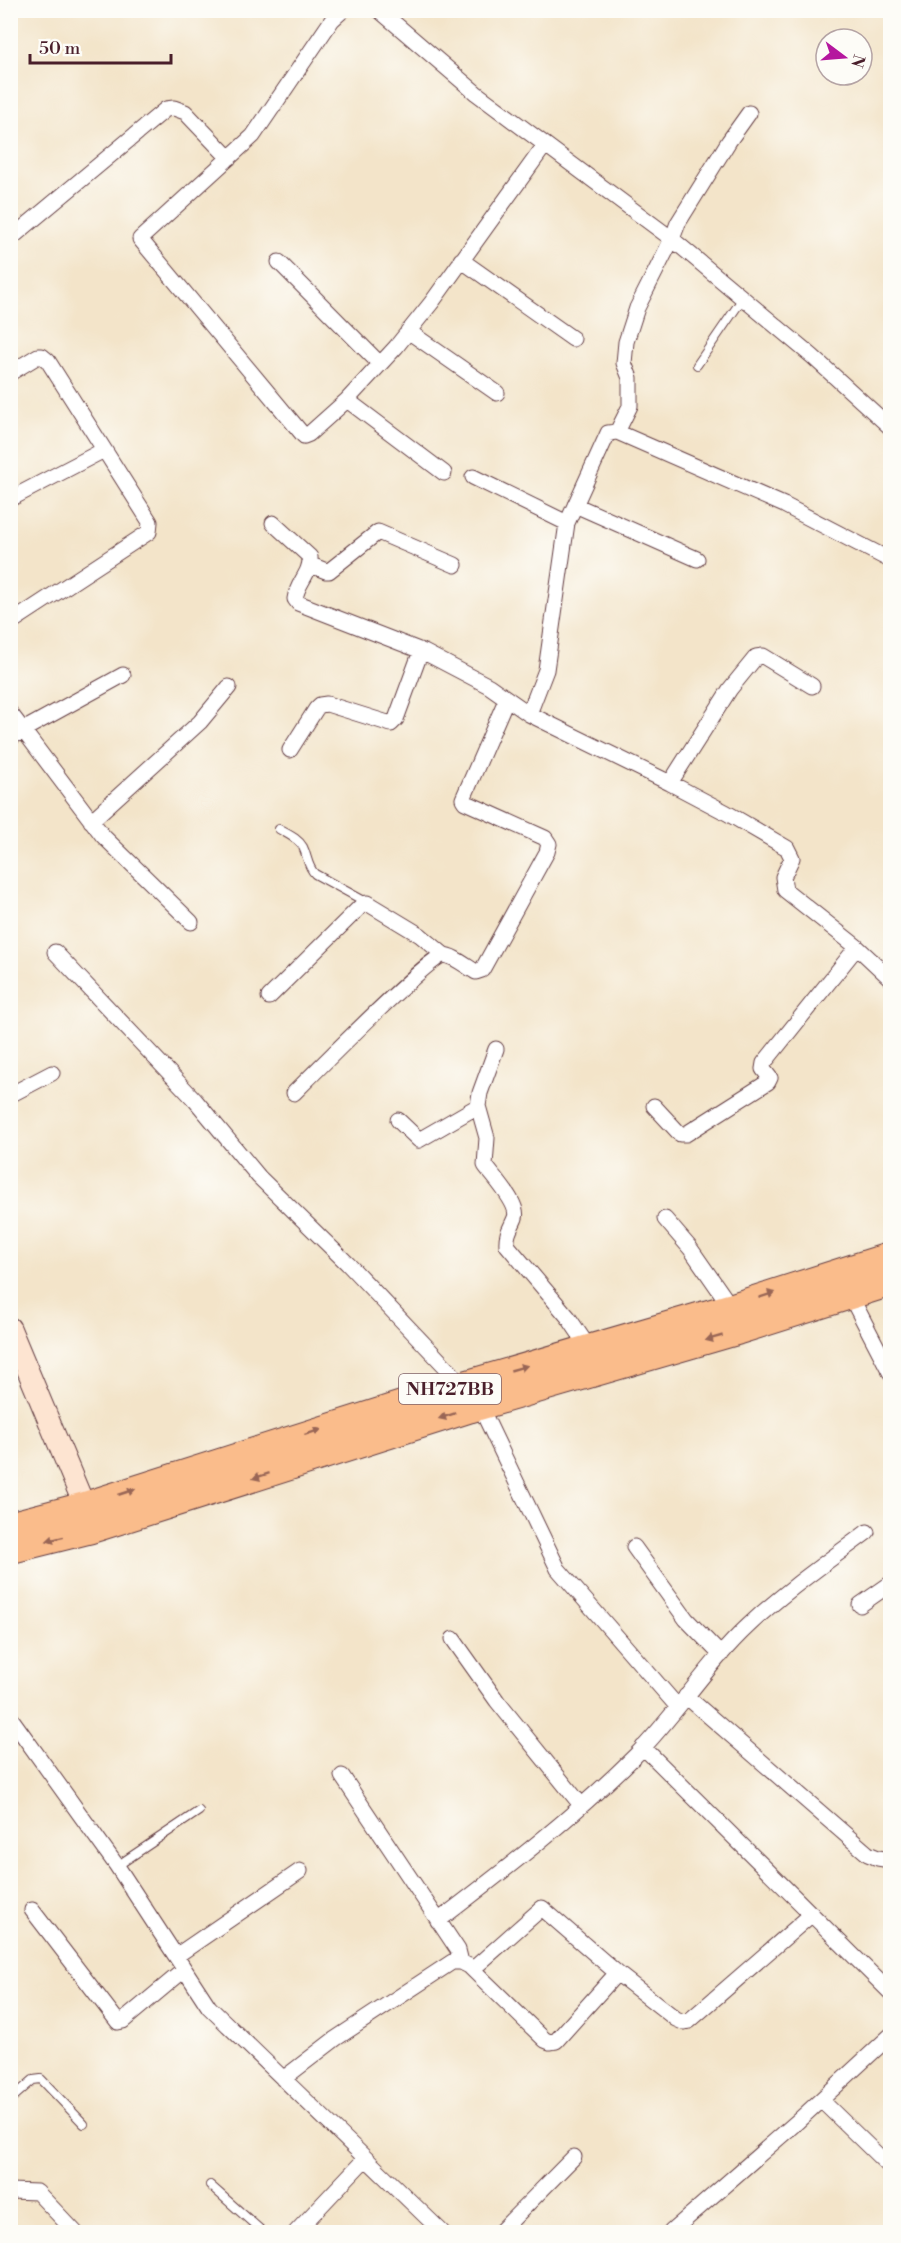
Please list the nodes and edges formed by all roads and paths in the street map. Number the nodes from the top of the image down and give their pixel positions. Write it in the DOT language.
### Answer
graph roads {
  1 [pos="343,10"];
  2 [pos="379,10"];
  3 [pos="749,112"];
  4 [pos="545,145"];
  5 [pos="229,158"];
  6 [pos="10,239"];
  7 [pos="672,239"];
  8 [pos="461,260"];
  9 [pos="279,262"];
  10 [pos="743,298"];
  11 [pos="408,331"];
  12 [pos="573,339"];
  13 [pos="380,364"];
  14 [pos="697,365"];
  15 [pos="10,373"];
  16 [pos="497,393"];
  17 [pos="347,400"];
  18 [pos="891,427"];
  19 [pos="617,432"];
  20 [pos="104,450"];
  21 [pos="444,473"];
  22 [pos="473,477"];
  23 [pos="10,500"];
  24 [pos="575,505"];
  25 [pos="273,523"];
  26 [pos="567,524"];
  27 [pos="697,559"];
  28 [pos="891,560"];
  29 [pos="310,565"];
  30 [pos="455,565"];
  31 [pos="10,623"];
  32 [pos="421,651"];
  33 [pos="123,675"];
  34 [pos="230,687"];
  35 [pos="812,687"];
  36 [pos="506,700"];
  37 [pos="10,713"];
  38 [pos="529,714"];
  39 [pos="17,734"];
  40 [pos="290,750"];
  41 [pos="670,783"];
  42 [pos="91,821"];
  43 [pos="279,829"];
  44 [pos="368,903"];
  45 [pos="191,922"];
  46 [pos="857,947"];
  47 [pos="55,952"];
  48 [pos="444,955"];
  49 [pos="891,978"];
  50 [pos="269,996"];
  51 [pos="496,1049"];
  52 [pos="52,1073"];
  53 [pos="294,1093"];
  54 [pos="10,1095"];
  55 [pos="478,1106"];
  56 [pos="654,1106"];
  57 [pos="398,1120"];
  58 [pos="665,1219"];
  59 [pos="891,1256"];
  60 [pos="891,1283"];
  61 [pos="850,1295"];
  62 [pos="730,1307"];
  63 [pos="10,1328"];
  64 [pos="589,1348"];
  65 [pos="891,1372"];
  66 [pos="463,1385"];
  67 [pos="480,1406"];
  68 [pos="89,1517"];
  69 [pos="10,1525"];
  70 [pos="867,1532"];
  71 [pos="634,1546"];
  72 [pos="10,1550"];
  73 [pos="891,1584"];
  74 [pos="860,1605"];
  75 [pos="453,1639"];
  76 [pos="721,1655"];
  77 [pos="681,1701"];
  78 [pos="10,1717"];
  79 [pos="643,1747"];
  80 [pos="342,1776"];
  81 [pos="581,1805"];
  82 [pos="199,1811"];
  83 [pos="891,1860"];
  84 [pos="117,1866"];
  85 [pos="300,1871"];
  86 [pos="32,1910"];
  87 [pos="812,1914"];
  88 [pos="438,1921"];
  89 [pos="176,1956"];
  90 [pos="467,1966"];
  91 [pos="184,1970"];
  92 [pos="617,1973"];
  93 [pos="891,1992"];
  94 [pos="891,2036"];
  95 [pos="283,2079"];
  96 [pos="10,2100"];
  97 [pos="821,2100"];
  98 [pos="84,2124"];
  99 [pos="574,2157"];
  100 [pos="365,2159"];
  101 [pos="891,2167"];
  102 [pos="210,2185"];
  103 [pos="12,2195"];
  104 [pos="75,2232"];
  105 [pos="263,2232"];
  106 [pos="297,2232"];
  107 [pos="442,2232"];
  108 [pos="500,2232"];
  109 [pos="671,2232"];
  1 -- 5 [label="street"];
  2 -- 4 [label="street"];
  3 -- 7 [label="street"];
  4 -- 7 [label="street"];
  4 -- 8 [label="street"];
  5 -- 6 [label="street"];
  5 -- 17 [label="street"];
  7 -- 10 [label="street"];
  7 -- 19 [label="street"];
  8 -- 11 [label="street"];
  8 -- 12 [label="street"];
  9 -- 13 [label="street"];
  10 -- 14 [label="lane"];
  10 -- 18 [label="street"];
  11 -- 13 [label="street"];
  11 -- 16 [label="street"];
  13 -- 17 [label="street"];
  15 -- 20 [label="street"];
  17 -- 21 [label="street"];
  19 -- 24 [label="street"];
  19 -- 28 [label="street"];
  20 -- 23 [label="street"];
  20 -- 31 [label="street"];
  22 -- 26 [label="street"];
  24 -- 26 [label="street"];
  24 -- 27 [label="street"];
  25 -- 29 [label="street"];
  26 -- 38 [label="street"];
  29 -- 30 [label="street"];
  29 -- 32 [label="street"];
  32 -- 36 [label="street"];
  32 -- 40 [label="street"];
  33 -- 39 [label="street"];
  34 -- 42 [label="street"];
  35 -- 41 [label="street"];
  36 -- 38 [label="street"];
  36 -- 48 [label="street"];
  37 -- 39 [label="street"];
  38 -- 41 [label="street"];
  39 -- 42 [label="street"];
  41 -- 46 [label="street"];
  42 -- 45 [label="street"];
  43 -- 44 [label="lane"];
  44 -- 48 [label="street"];
  44 -- 50 [label="street"];
  46 -- 49 [label="street"];
  46 -- 56 [label="street"];
  47 -- 66 [label="street"];
  48 -- 53 [label="street"];
  51 -- 55 [label="street"];
  52 -- 54 [label="street"];
  55 -- 57 [label="street"];
  55 -- 64 [label="street"];
  58 -- 62 [label="street"];
  62 -- 59 [label="highway, NH727BB, one-way"];
  60 -- 61 [label="highway, NH727BB"];
  61 -- 65 [label="street"];
  61 -- 67 [label="highway, NH727BB, one-way"];
  62 -- 64 [label="highway, NH727BB"];
  63 -- 68 [label="street"];
  66 -- 64 [label="highway, NH727BB, one-way"];
  68 -- 66 [label="highway, NH727BB, one-way"];
  67 -- 68 [label="highway, NH727BB, one-way"];
  67 -- 77 [label="street"];
  68 -- 69 [label="highway, NH727BB"];
  68 -- 72 [label="highway, NH727BB, one-way"];
  70 -- 76 [label="street"];
  71 -- 76 [label="street"];
  73 -- 74 [label="street"];
  75 -- 81 [label="street"];
  76 -- 77 [label="street"];
  77 -- 79 [label="street"];
  77 -- 83 [label="street"];
  78 -- 84 [label="street"];
  79 -- 81 [label="street"];
  79 -- 87 [label="street"];
  80 -- 88 [label="street"];
  81 -- 88 [label="street"];
  82 -- 84 [label="lane"];
  84 -- 89 [label="street"];
  85 -- 89 [label="street"];
  86 -- 91 [label="street"];
  87 -- 92 [label="street"];
  87 -- 93 [label="street"];
  88 -- 90 [label="street"];
  89 -- 91 [label="street"];
  90 -- 92 [label="street"];
  90 -- 92 [label="street"];
  90 -- 95 [label="street"];
  91 -- 95 [label="street"];
  94 -- 97 [label="street"];
  95 -- 100 [label="street"];
  96 -- 98 [label="lane"];
  97 -- 101 [label="street"];
  97 -- 109 [label="street"];
  99 -- 108 [label="street"];
  100 -- 106 [label="street"];
  100 -- 107 [label="street"];
  102 -- 105 [label="lane"];
  103 -- 104 [label="street"];
}
